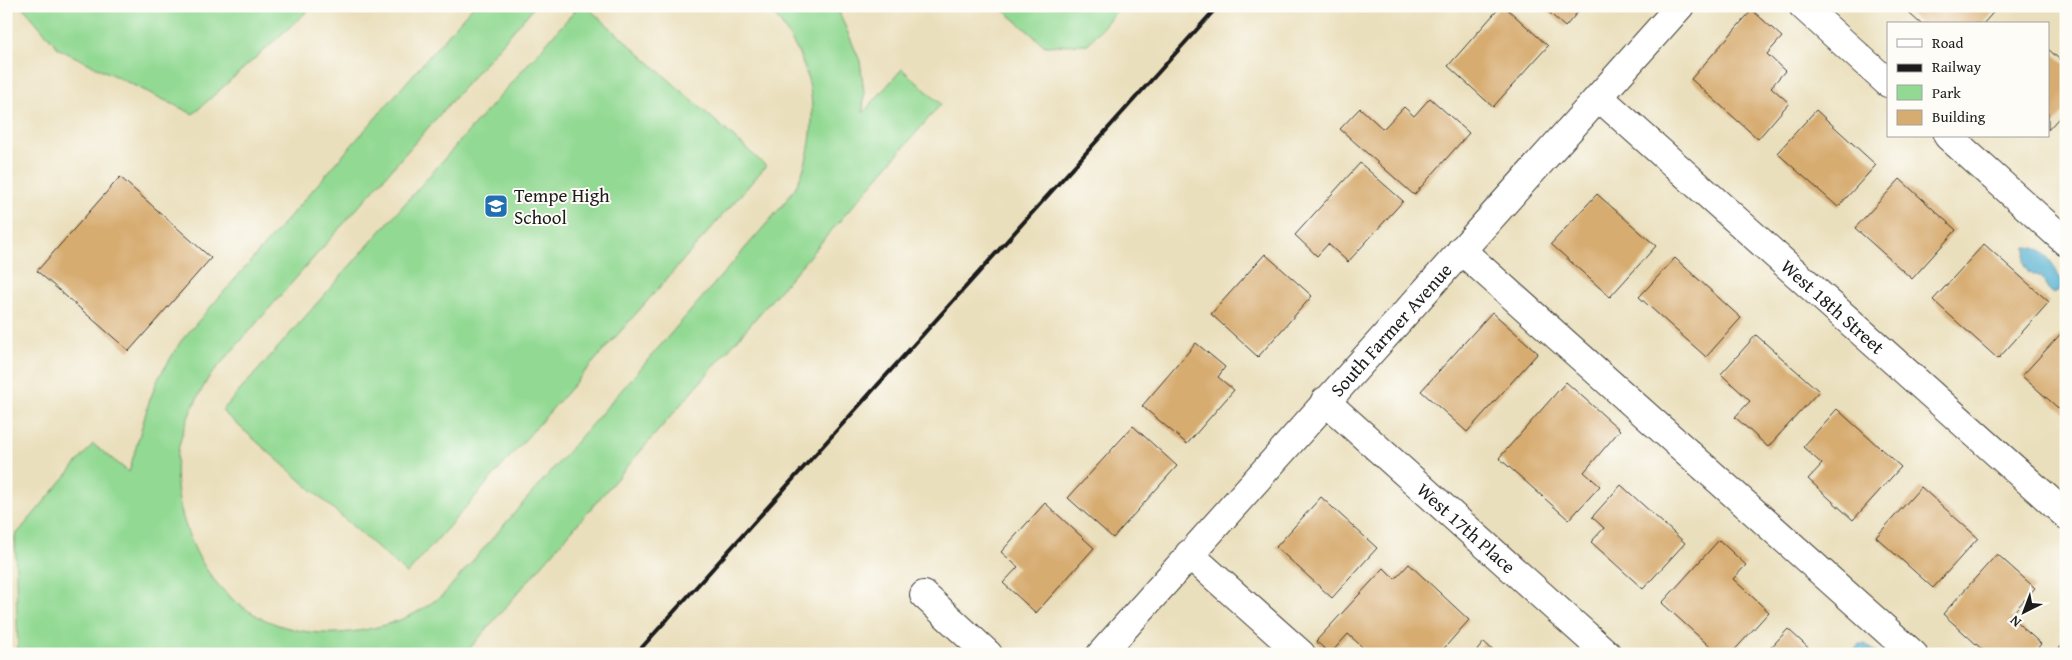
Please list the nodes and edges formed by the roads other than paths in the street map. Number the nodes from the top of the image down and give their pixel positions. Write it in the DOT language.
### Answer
graph roads {
  1 [pos="1680,6"];
  2 [pos="1803,6"];
  3 [pos="1887,82"];
  4 [pos="1599,97"];
  5 [pos="1950,138"];
  6 [pos="2066,242"];
  7 [pos="1461,250"];
  8 [pos="1325,401"];
  9 [pos="2066,515"];
  10 [pos="1190,554"];
  11 [pos="924,595"];
  12 [pos="988,654"];
  13 [pos="1101,654"];
  14 [pos="1301,654"];
  15 [pos="1607,654"];
  16 [pos="1913,654"];
  1 -- 4 [label="street, South Farmer Avenue"];
  2 -- 3 [label="street"];
  4 -- 7 [label="street, South Farmer Avenue"];
  4 -- 9 [label="street, West 18th Street"];
  5 -- 6 [label="street"];
  7 -- 8 [label="street, South Farmer Avenue"];
  7 -- 16 [label="street"];
  8 -- 10 [label="street, South Farmer Avenue"];
  8 -- 15 [label="street, West 17th Place"];
  10 -- 13 [label="street, South Farmer Avenue"];
  10 -- 14 [label="street"];
  11 -- 12 [label="street"];
}
